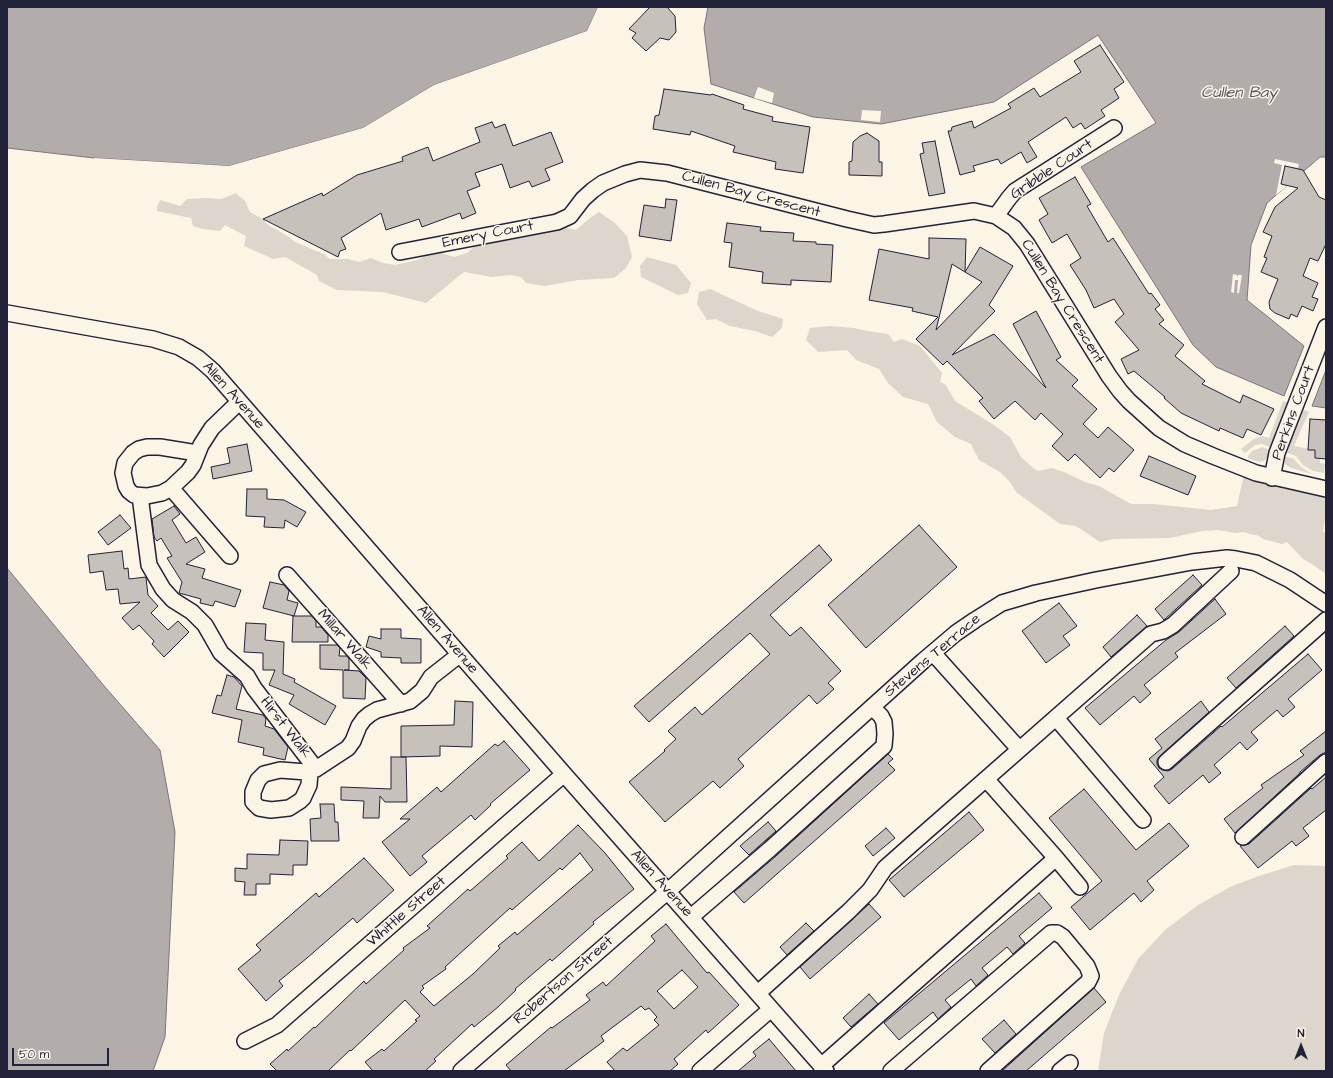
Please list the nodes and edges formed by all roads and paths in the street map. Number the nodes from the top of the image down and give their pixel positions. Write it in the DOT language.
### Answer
graph roads {
  1 [pos="1114,128"];
  2 [pos="573,212"];
  3 [pos="996,216"];
  4 [pos="400,252"];
  5 [pos="7,313"];
  6 [pos="1326,327"];
  7 [pos="239,402"];
  8 [pos="197,453"];
  9 [pos="1272,478"];
  10 [pos="171,488"];
  11 [pos="1326,489"];
  12 [pos="140,496"];
  13 [pos="230,556"];
  14 [pos="1231,570"];
  15 [pos="287,575"];
  16 [pos="1326,604"];
  17 [pos="1326,620"];
  18 [pos="933,653"];
  19 [pos="459,655"];
  20 [pos="401,704"];
  21 [pos="872,707"];
  22 [pos="1056,718"];
  23 [pos="1020,749"];
  24 [pos="1166,762"];
  25 [pos="1326,762"];
  26 [pos="564,774"];
  27 [pos="986,779"];
  28 [pos="1143,820"];
  29 [pos="1243,837"];
  30 [pos="1056,858"];
  31 [pos="1080,887"];
  32 [pos="668,891"];
  33 [pos="691,917"];
  34 [pos="758,993"];
  35 [pos="771,1009"];
  36 [pos="244,1041"];
  37 [pos="824,1068"];
  38 [pos="461,1071"];
  39 [pos="700,1071"];
  40 [pos="891,1071"];
  41 [pos="988,1071"];
  1 -- 3 [label="street, Gribble Court"];
  2 -- 3 [label="street, Cullen Bay Crescent"];
  2 -- 4 [label="street, Emery Court"];
  3 -- 9 [label="street, Cullen Bay Crescent"];
  5 -- 7 [label="street, Allen Avenue"];
  6 -- 9 [label="street, Perkins Court"];
  7 -- 8 [label="street"];
  7 -- 19 [label="street, Allen Avenue"];
  8 -- 10 [label="street"];
  8 -- 12 [label="street"];
  9 -- 11 [label="street, Cullen Bay Crescent"];
  10 -- 12 [label="street"];
  10 -- 13 [label="street"];
  12 -- 20 [label="street, Hirst Walk"];
  14 -- 22 [label="street"];
  15 -- 20 [label="street, Millar Walk"];
  16 -- 18 [label="street, Stevens Terrace"];
  17 -- 24 [label="street"];
  18 -- 21 [label="street, Stevens Terrace"];
  18 -- 23 [label="street"];
  19 -- 20 [label="street"];
  19 -- 26 [label="street, Allen Avenue"];
  21 -- 32 [label="street, Stevens Terrace"];
  21 -- 33 [label="street"];
  22 -- 23 [label="street"];
  22 -- 28 [label="street"];
  23 -- 27 [label="street"];
  25 -- 29 [label="street"];
  26 -- 32 [label="street, Allen Avenue"];
  26 -- 36 [label="street, Whittle Street"];
  27 -- 30 [label="street"];
  27 -- 34 [label="street"];
  30 -- 31 [label="street"];
  30 -- 37 [label="street"];
  32 -- 33 [label="street, Allen Avenue"];
  32 -- 38 [label="street, Robertson Street"];
  33 -- 34 [label="street, Allen Avenue"];
  34 -- 35 [label="street, Allen Avenue"];
  35 -- 37 [label="street, Allen Avenue"];
  35 -- 39 [label="street"];
  40 -- 41 [label="street"];
}
